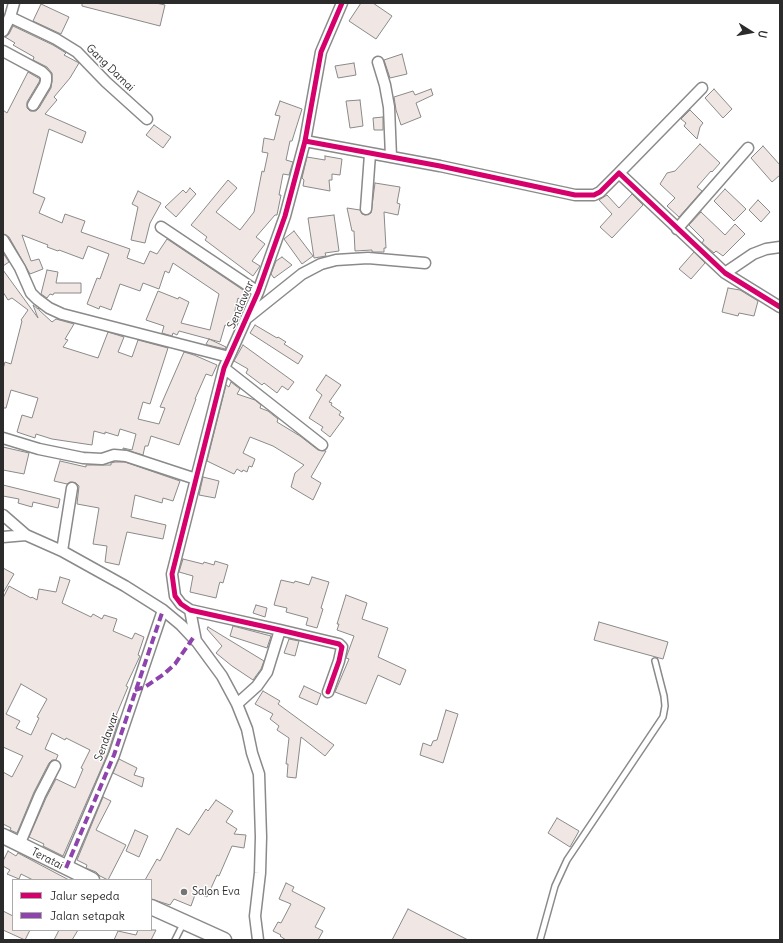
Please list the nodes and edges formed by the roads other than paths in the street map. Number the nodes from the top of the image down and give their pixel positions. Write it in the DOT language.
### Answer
graph roads {
  1 [pos="14,3"];
  2 [pos="342,3"];
  3 [pos="5,24"];
  4 [pos="3,51"];
  5 [pos="378,62"];
  6 [pos="702,88"];
  7 [pos="33,105"];
  8 [pos="147,119"];
  9 [pos="305,141"];
  10 [pos="748,148"];
  11 [pos="370,154"];
  12 [pos="391,157"];
  13 [pos="619,172"];
  14 [pos="366,209"];
  15 [pos="161,227"];
  16 [pos="677,229"];
  17 [pos="3,240"];
  18 [pos="780,246"];
  19 [pos="425,263"];
  20 [pos="724,273"];
  21 [pos="258,292"];
  22 [pos="780,307"];
  23 [pos="246,319"];
  24 [pos="229,357"];
  25 [pos="224,368"];
  26 [pos="3,438"];
  27 [pos="322,445"];
  28 [pos="196,479"];
  29 [pos="72,488"];
  30 [pos="3,515"];
  31 [pos="26,535"];
  32 [pos="3,537"];
  33 [pos="62,551"];
  34 [pos="163,610"];
  35 [pos="190,610"];
  36 [pos="280,630"];
  37 [pos="197,642"];
  38 [pos="656,661"];
  39 [pos="328,692"];
  40 [pos="237,704"];
  41 [pos="55,766"];
  42 [pos="3,836"];
  43 [pos="19,844"];
  44 [pos="66,868"];
  45 [pos="90,879"];
  46 [pos="152,906"];
  47 [pos="184,922"];
  48 [pos="175,940"];
  49 [pos="224,940"];
  50 [pos="258,940"];
  51 [pos="540,940"];
  1 -- 3 [label="street"];
  2 -- 9 [label="street, Sendawar"];
  3 -- 8 [label="street, Gang Damai"];
  4 -- 7 [label="street"];
  5 -- 12 [label="street"];
  6 -- 13 [label="street"];
  9 -- 11 [label="street"];
  9 -- 21 [label="street, Sendawar"];
  10 -- 16 [label="street"];
  11 -- 12 [label="street"];
  11 -- 14 [label="street"];
  12 -- 13 [label="street"];
  13 -- 16 [label="street"];
  15 -- 21 [label="street"];
  16 -- 20 [label="street"];
  17 -- 24 [label="street"];
  18 -- 20 [label="street"];
  19 -- 23 [label="street"];
  20 -- 22 [label="street"];
  21 -- 23 [label="street, Sendawar"];
  23 -- 24 [label="street, Sendawar"];
  24 -- 25 [label="street, Sendawar"];
  25 -- 27 [label="street"];
  25 -- 28 [label="street, Sendawar"];
  26 -- 28 [label="street"];
  28 -- 35 [label="street, Sendawar"];
  29 -- 33 [label="street"];
  30 -- 31 [label="street"];
  31 -- 32 [label="street"];
  31 -- 33 [label="street"];
  33 -- 34 [label="street"];
  34 -- 37 [label="street"];
  34 -- 44 [label="street, Sendawar"];
  35 -- 36 [label="street"];
  35 -- 37 [label="street"];
  36 -- 39 [label="street"];
  36 -- 40 [label="street"];
  37 -- 40 [label="street"];
  38 -- 51 [label="lane"];
  40 -- 50 [label="street"];
  41 -- 43 [label="street"];
  42 -- 43 [label="main road, Teratai"];
  43 -- 44 [label="main road, Teratai"];
  44 -- 45 [label="main road, Teratai"];
  46 -- 47 [label="main road"];
  47 -- 48 [label="lane"];
  47 -- 49 [label="main road"];
}
